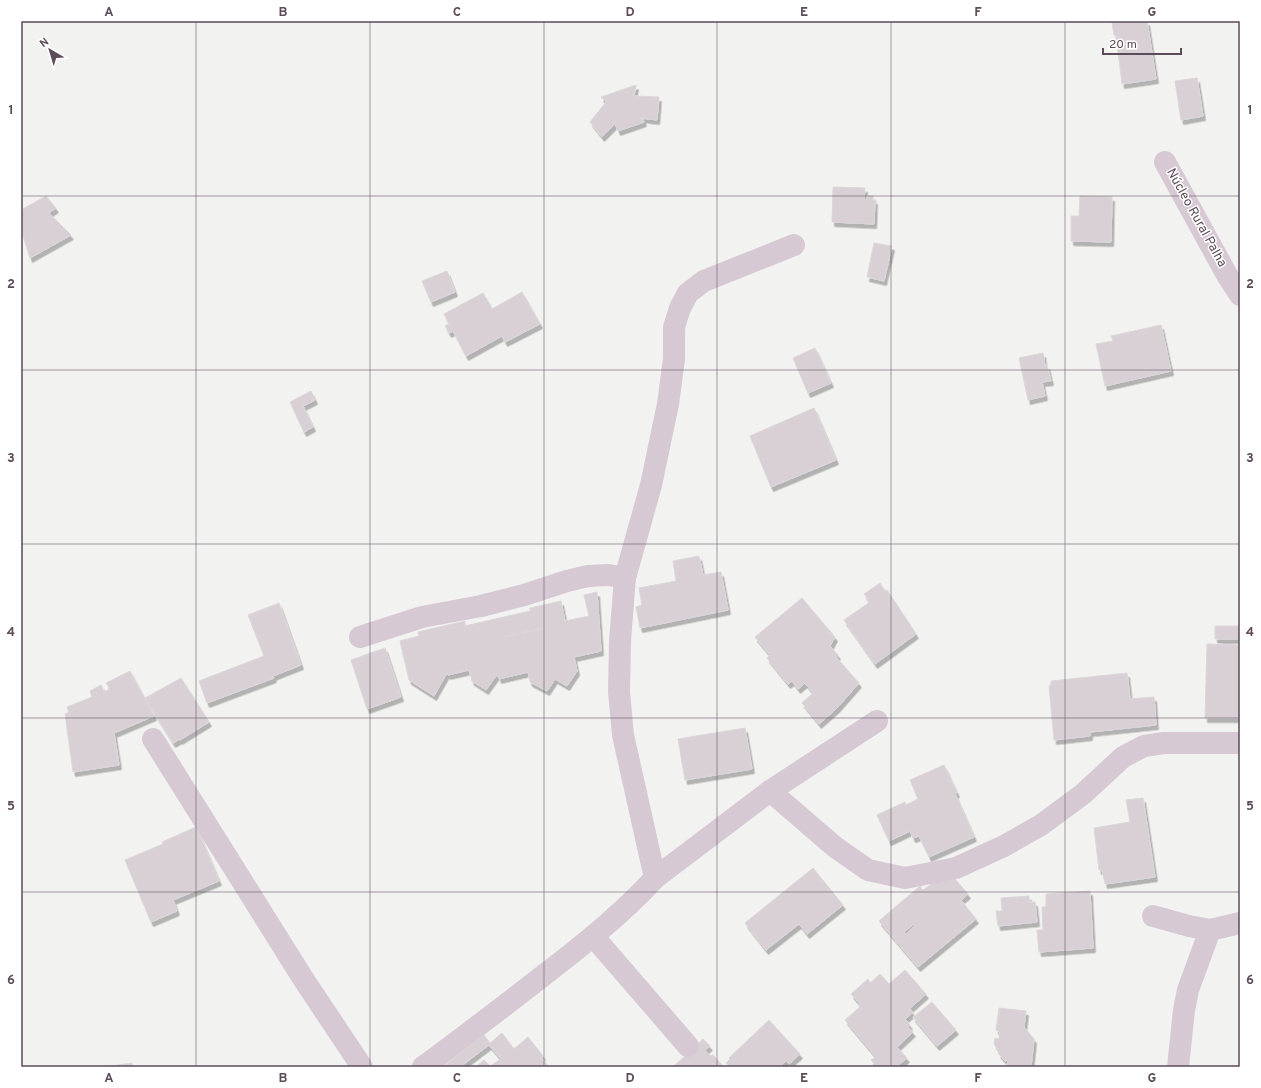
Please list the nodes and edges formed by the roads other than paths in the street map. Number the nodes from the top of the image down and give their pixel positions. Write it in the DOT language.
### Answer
graph roads {
  1 [pos="1165,162"];
  2 [pos="794,245"];
  3 [pos="1240,295"];
  4 [pos="625,578"];
  5 [pos="360,637"];
  6 [pos="877,721"];
  7 [pos="153,739"];
  8 [pos="1240,743"];
  9 [pos="770,791"];
  10 [pos="655,878"];
  11 [pos="1153,916"];
  12 [pos="1240,923"];
  13 [pos="1210,930"];
  14 [pos="593,936"];
  15 [pos="688,1046"];
  16 [pos="362,1067"];
  17 [pos="423,1067"];
  18 [pos="1178,1067"];
  1 -- 3 [label="street, Núcleo Rural Palha"];
  2 -- 4 [label="street"];
  4 -- 5 [label="street"];
  4 -- 10 [label="street"];
  6 -- 9 [label="street"];
  7 -- 16 [label="street"];
  8 -- 9 [label="street"];
  9 -- 10 [label="street"];
  10 -- 14 [label="street"];
  11 -- 13 [label="street"];
  12 -- 13 [label="street"];
  13 -- 18 [label="street"];
  14 -- 15 [label="street"];
  14 -- 17 [label="street"];
}
